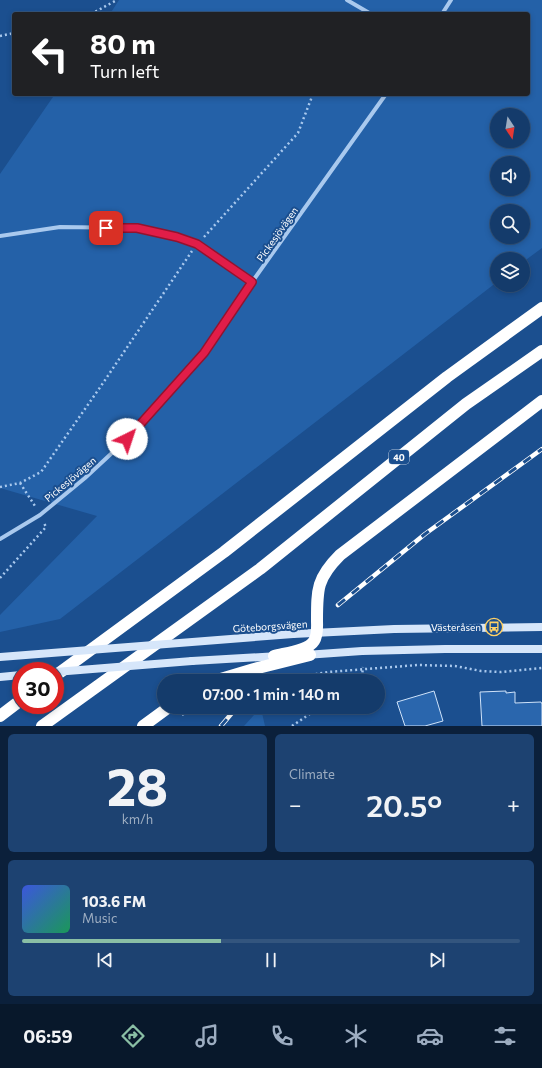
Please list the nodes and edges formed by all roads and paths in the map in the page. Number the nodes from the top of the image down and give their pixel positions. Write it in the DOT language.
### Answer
graph roads {
  1 [pos="117,0"];
  2 [pos="348,0"];
  3 [pos="451,0"];
  4 [pos="95,12"];
  5 [pos="367,12"];
  6 [pos="443,12"];
  7 [pos="12,33"];
  8 [pos="0,36"];
  9 [pos="312,96"];
  10 [pos="385,96"];
  11 [pos="0,236"];
  12 [pos="197,244"];
  13 [pos="252,282"];
  14 [pos="542,308"];
  15 [pos="542,351"];
  16 [pos="542,401"];
  17 [pos="0,487"];
  18 [pos="0,538"];
  19 [pos="542,627"];
  20 [pos="318,632"];
  21 [pos="542,649"];
  22 [pos="362,651"];
  23 [pos="310,655"];
  24 [pos="274,656"];
  25 [pos="0,658"];
  26 [pos="363,668"];
  27 [pos="542,668"];
  28 [pos="64,669"];
  29 [pos="64,671"];
  30 [pos="237,674"];
  31 [pos="316,674"];
  32 [pos="362,674"];
  33 [pos="12,676"];
  34 [pos="0,677"];
  35 [pos="12,707"];
  36 [pos="159,714"];
  37 [pos="310,714"];
  38 [pos="0,716"];
  39 [pos="42,726"];
  40 [pos="143,726"];
  41 [pos="292,726"];
  1 -- 4 [label="path"];
  2 -- 5 [label="street"];
  3 -- 6 [label="street"];
  7 -- 8 [label="path"];
  9 -- 12 [label="path"];
  10 -- 13 [label="street, Pickesjövägen"];
  11 -- 12 [label="street"];
  12 -- 13 [label="street"];
  12 -- 17 [label="path"];
  13 -- 18 [label="street, Pickesjövägen"];
  14 -- 28 [label="highway"];
  15 -- 39 [label="highway, 40"];
  16 -- 20 [label="highway"];
  19 -- 20 [label="main road, Göteborgsvägen"];
  20 -- 24 [label="highway"];
  20 -- 25 [label="main road, Göteborgsvägen, bridge"];
  21 -- 22 [label="main road"];
  22 -- 23 [label="main road"];
  22 -- 26 [label="path"];
  23 -- 24 [label="main road"];
  23 -- 30 [label="highway"];
  24 -- 29 [label="main road, bridge"];
  26 -- 27 [label="path"];
  26 -- 31 [label="path"];
  26 -- 32 [label="path"];
  33 -- 34 [label="main road"];
  35 -- 38 [label="highway"];
  36 -- 40 [label="highway"];
  37 -- 41 [label="path"];
}
